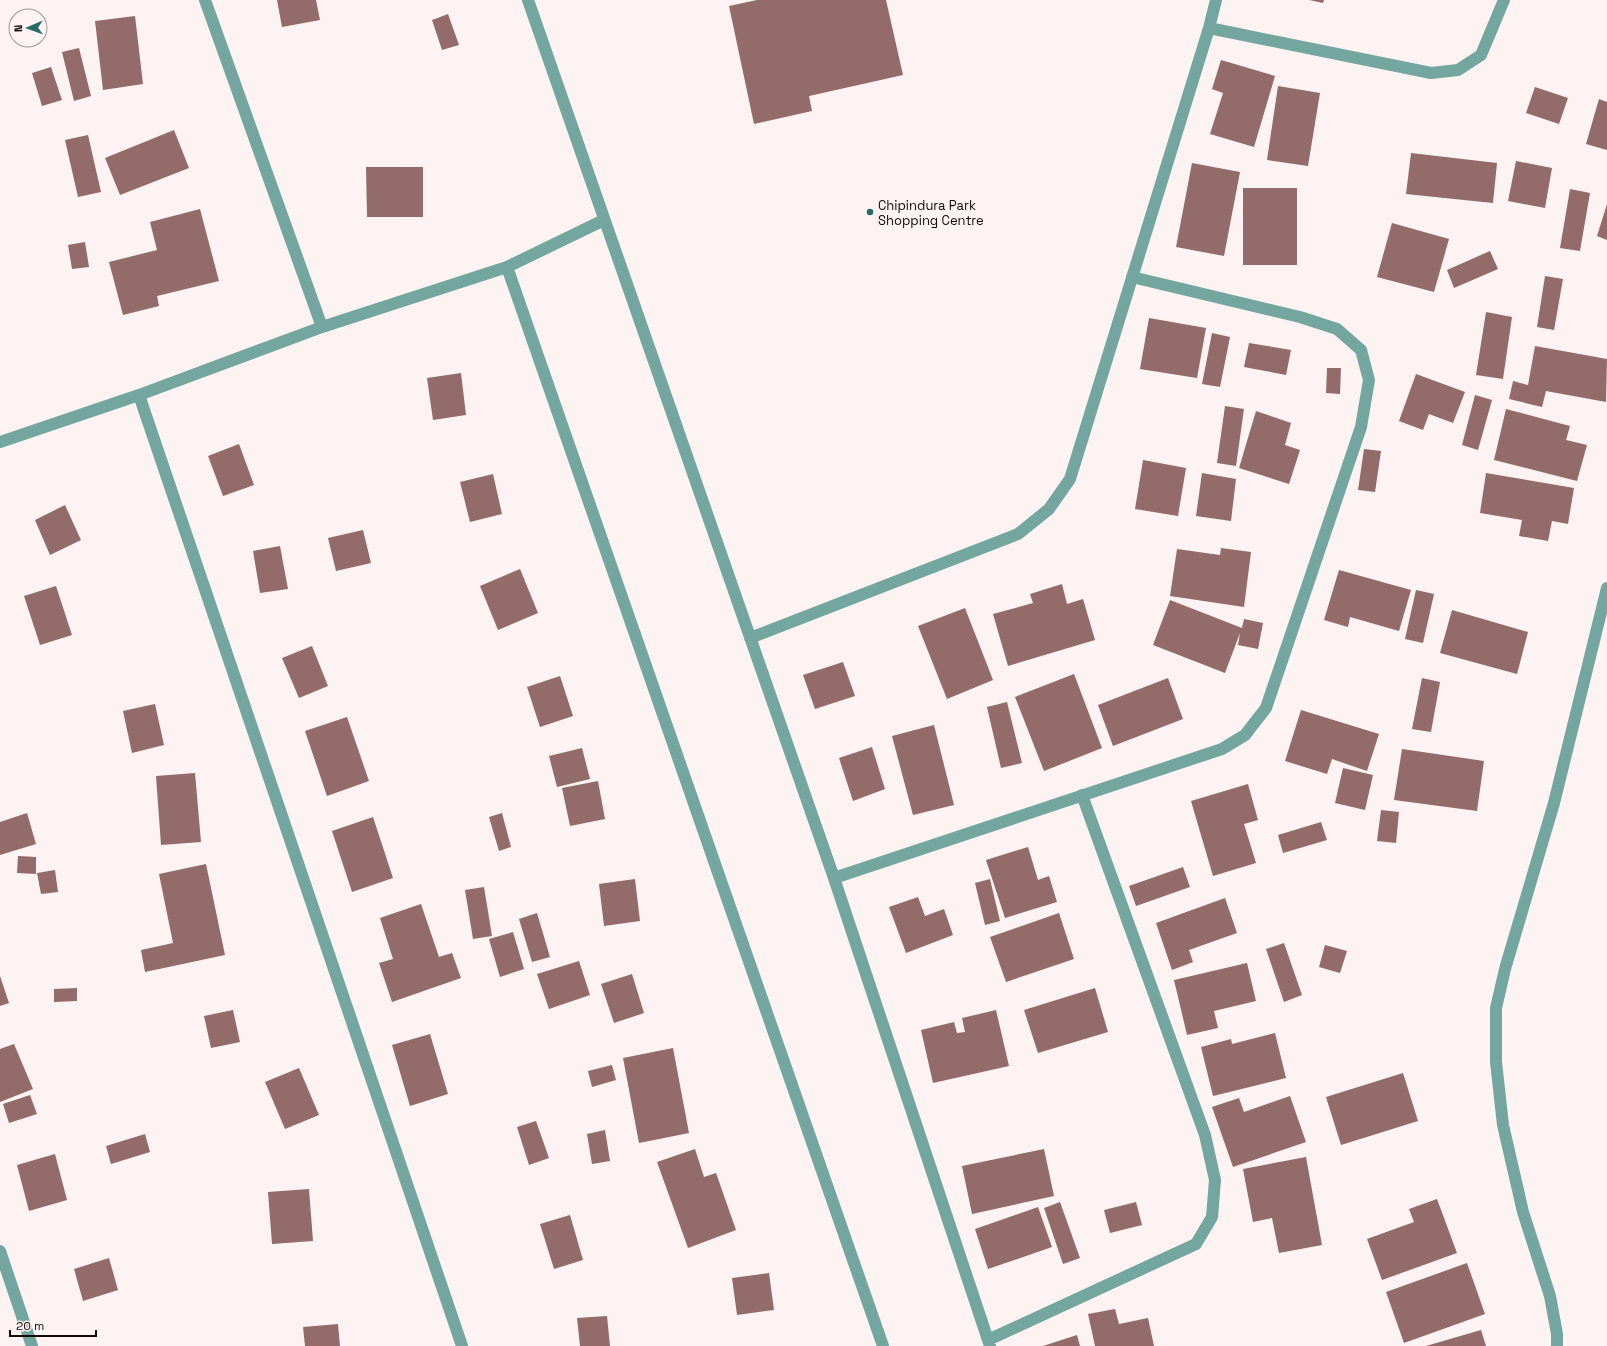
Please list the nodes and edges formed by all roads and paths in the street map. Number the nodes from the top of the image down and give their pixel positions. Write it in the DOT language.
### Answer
graph roads {
  1 [pos="205,0"];
  2 [pos="528,0"];
  3 [pos="1216,0"];
  4 [pos="1504,0"];
  5 [pos="1209,28"];
  6 [pos="604,220"];
  7 [pos="507,266"];
  8 [pos="1132,278"];
  9 [pos="322,327"];
  10 [pos="139,394"];
  11 [pos="0,442"];
  12 [pos="1607,588"];
  13 [pos="750,638"];
  14 [pos="1082,795"];
  15 [pos="834,878"];
  16 [pos="0,1251"];
  17 [pos="989,1343"];
  18 [pos="32,1346"];
  19 [pos="462,1346"];
  20 [pos="883,1346"];
  21 [pos="1557,1346"];
  1 -- 9 [label="street"];
  2 -- 6 [label="street"];
  3 -- 5 [label="street"];
  4 -- 5 [label="street"];
  5 -- 8 [label="street"];
  6 -- 7 [label="street"];
  6 -- 13 [label="street"];
  7 -- 9 [label="street"];
  7 -- 20 [label="street"];
  8 -- 13 [label="street"];
  8 -- 14 [label="street"];
  9 -- 10 [label="street"];
  10 -- 11 [label="street"];
  10 -- 19 [label="street"];
  12 -- 21 [label="street"];
  13 -- 15 [label="street"];
  14 -- 15 [label="street"];
  14 -- 17 [label="street"];
  15 -- 17 [label="street"];
  16 -- 18 [label="street"];
}
